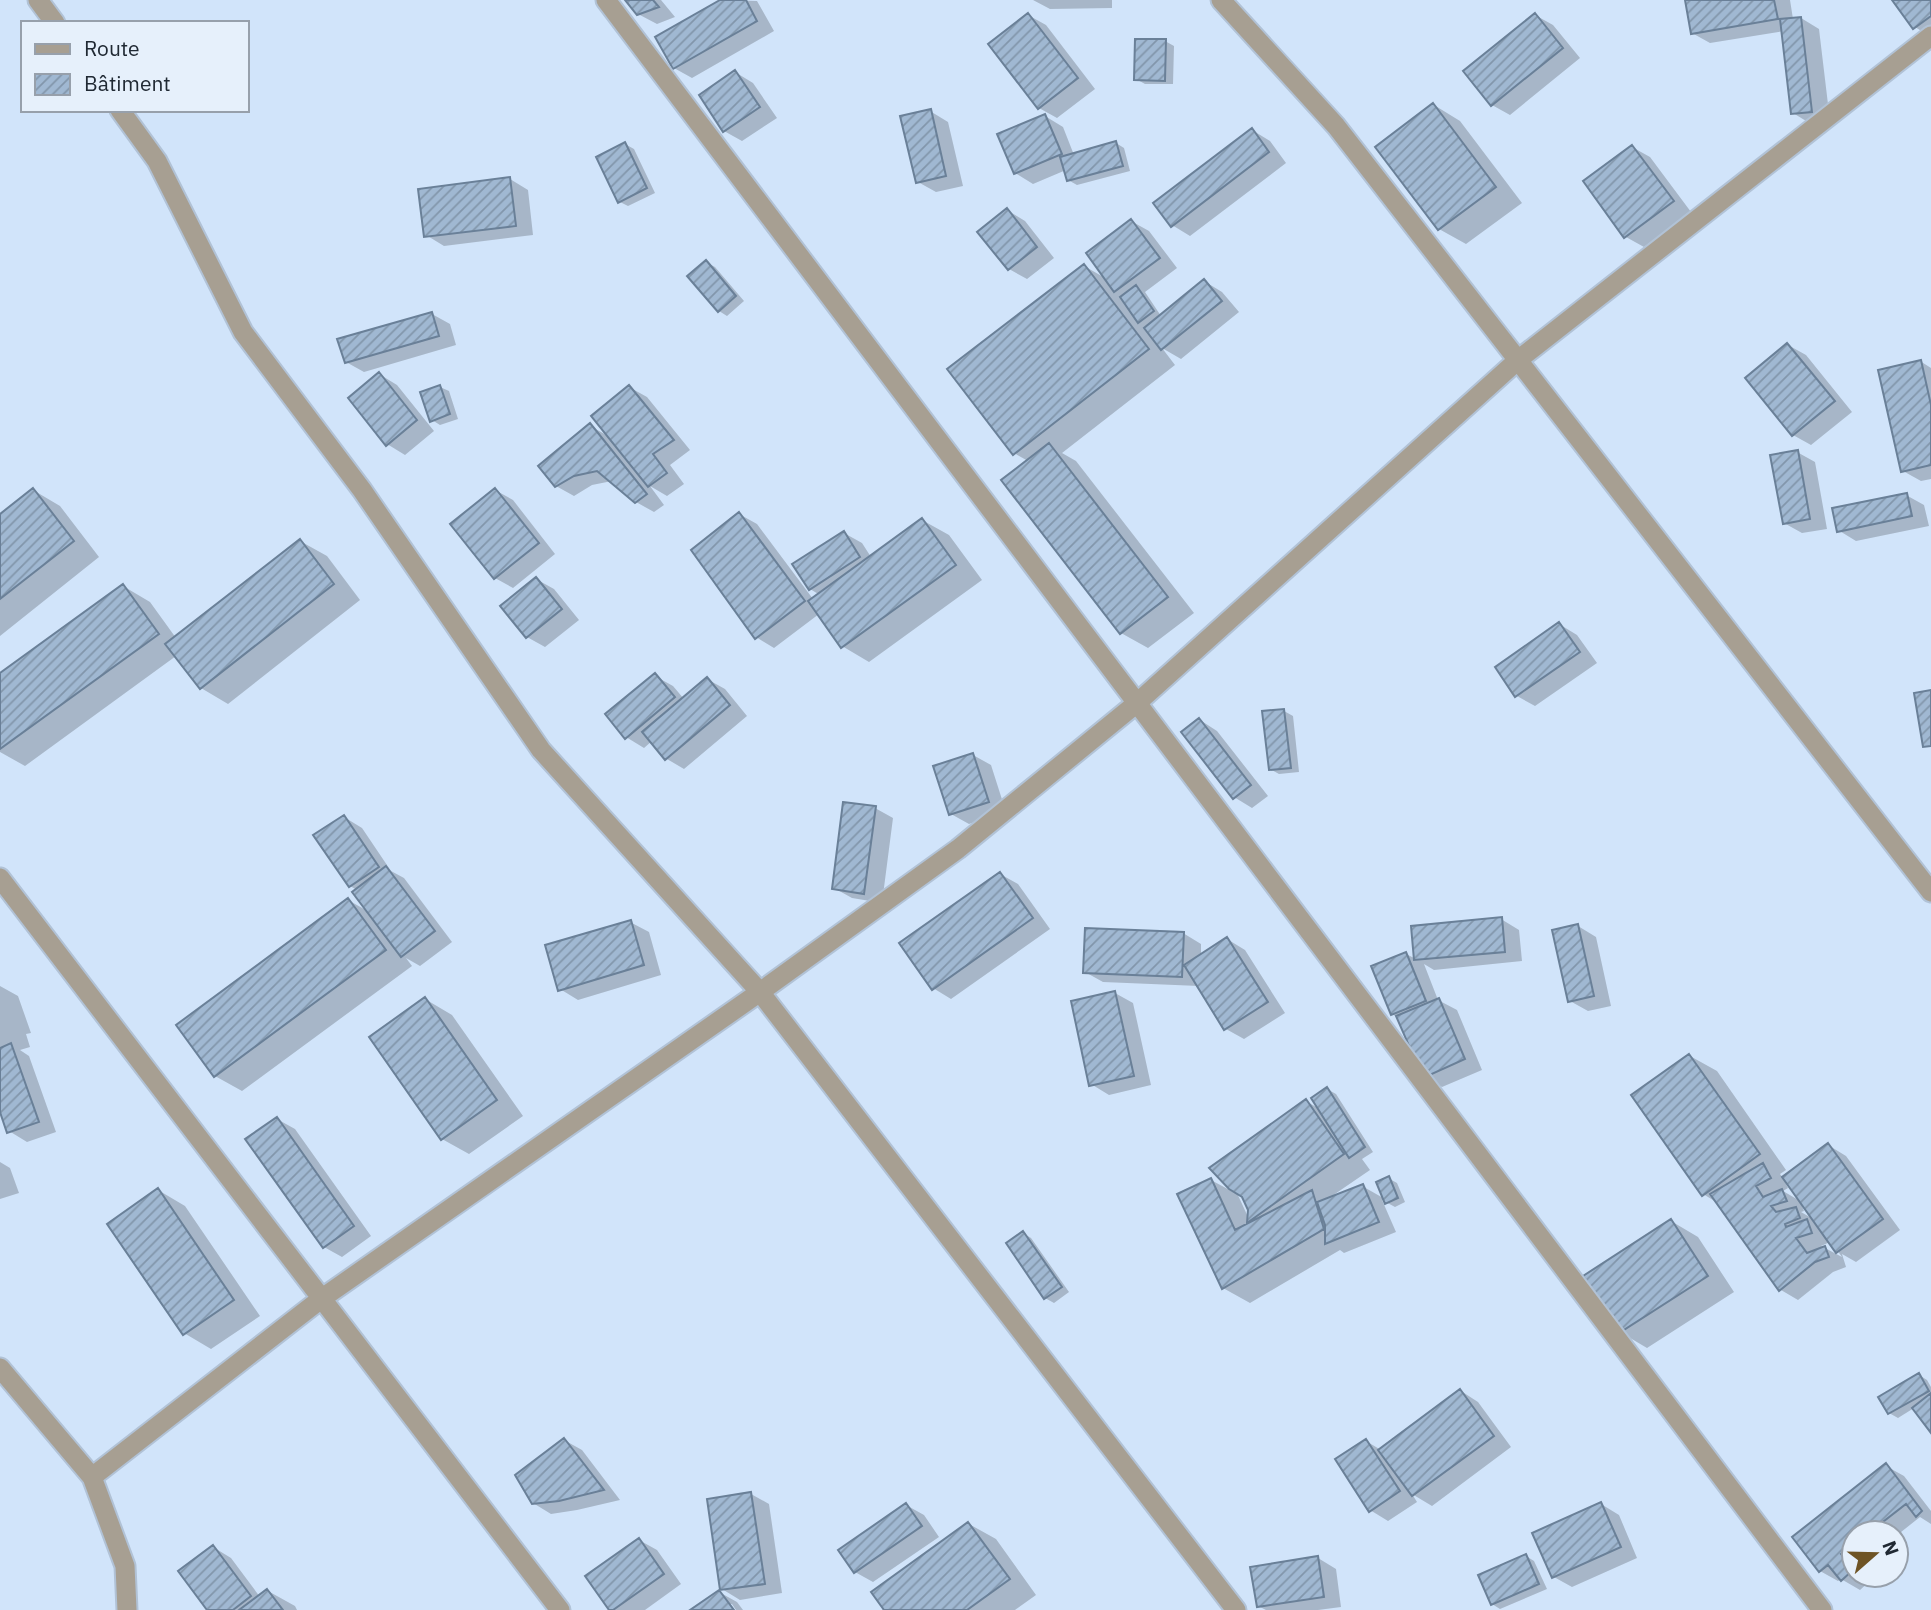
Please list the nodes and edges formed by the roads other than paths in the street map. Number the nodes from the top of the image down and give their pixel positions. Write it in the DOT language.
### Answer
graph roads {
  1 [pos="38,0"];
  2 [pos="606,0"];
  3 [pos="1221,0"];
  4 [pos="54,21"];
  5 [pos="1931,36"];
  6 [pos="121,112"];
  7 [pos="1518,360"];
  8 [pos="1137,703"];
  9 [pos="0,878"];
  10 [pos="1931,892"];
  11 [pos="760,992"];
  12 [pos="321,1299"];
  13 [pos="0,1368"];
  14 [pos="92,1477"];
  15 [pos="127,1610"];
  16 [pos="560,1610"];
  17 [pos="1236,1610"];
  18 [pos="1822,1610"];
  1 -- 4 [label="street"];
  2 -- 8 [label="street"];
  3 -- 7 [label="street"];
  5 -- 7 [label="street"];
  6 -- 11 [label="street"];
  7 -- 8 [label="street"];
  7 -- 10 [label="street"];
  8 -- 11 [label="street"];
  8 -- 18 [label="street"];
  9 -- 12 [label="street"];
  11 -- 12 [label="street"];
  11 -- 17 [label="street"];
  12 -- 14 [label="street"];
  12 -- 16 [label="street"];
  13 -- 14 [label="street"];
  14 -- 15 [label="street"];
}
